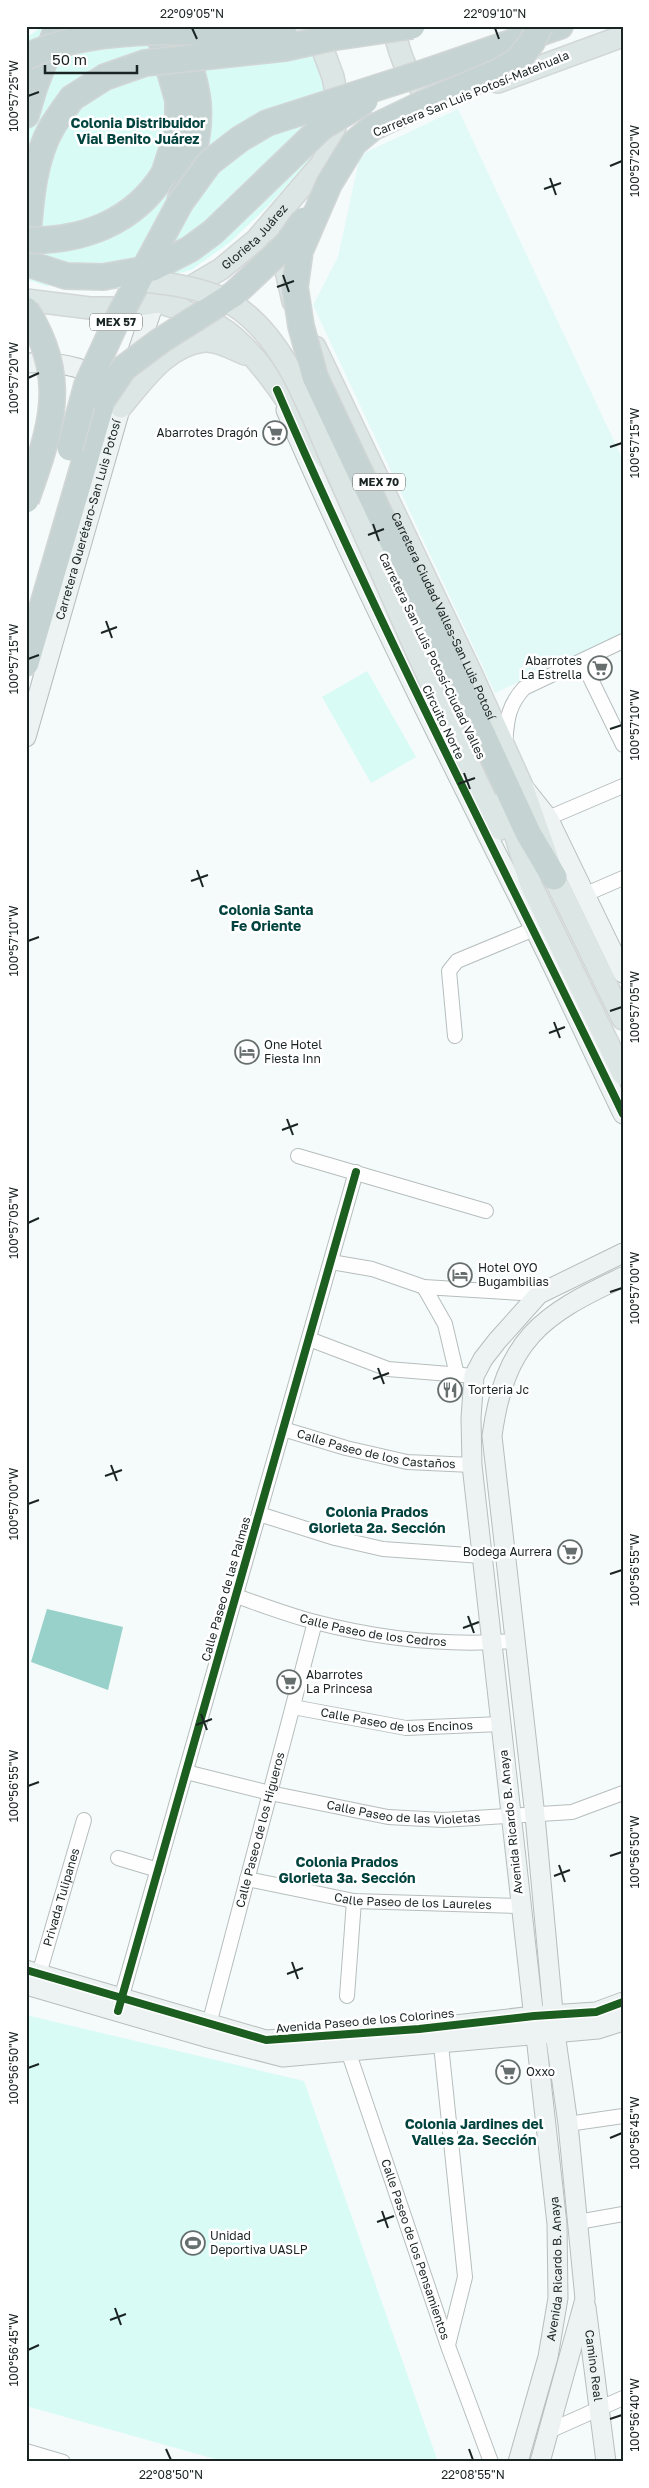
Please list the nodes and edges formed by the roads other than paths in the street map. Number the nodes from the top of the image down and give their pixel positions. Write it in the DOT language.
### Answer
graph roads {
  1 [pos="58,26"];
  2 [pos="71,26"];
  3 [pos="158,26"];
  4 [pos="176,26"];
  5 [pos="301,26"];
  6 [pos="393,26"];
  7 [pos="412,26"];
  8 [pos="540,26"];
  9 [pos="560,26"];
  10 [pos="623,36"];
  11 [pos="330,38"];
  12 [pos="26,42"];
  13 [pos="26,57"];
  14 [pos="429,71"];
  15 [pos="466,96"];
  16 [pos="26,115"];
  17 [pos="326,173"];
  18 [pos="180,203"];
  19 [pos="284,209"];
  20 [pos="26,240"];
  21 [pos="26,258"];
  22 [pos="26,263"];
  23 [pos="102,276"];
  24 [pos="26,300"];
  25 [pos="156,302"];
  26 [pos="26,310"];
  27 [pos="254,358"];
  28 [pos="26,363"];
  29 [pos="277,390"];
  30 [pos="112,403"];
  31 [pos="113,428"];
  32 [pos="26,500"];
  33 [pos="26,601"];
  34 [pos="623,641"];
  35 [pos="582,661"];
  36 [pos="26,663"];
  37 [pos="26,737"];
  38 [pos="622,739"];
  39 [pos="504,749"];
  40 [pos="522,786"];
  41 [pos="623,786"];
  42 [pos="493,816"];
  43 [pos="548,818"];
  44 [pos="554,877"];
  45 [pos="623,878"];
  46 [pos="531,885"];
  47 [pos="586,894"];
  48 [pos="535,919"];
  49 [pos="623,973"];
  50 [pos="623,1019"];
  51 [pos="455,1036"];
  52 [pos="623,1074"];
  53 [pos="623,1114"];
  54 [pos="298,1156"];
  55 [pos="356,1172"];
  56 [pos="486,1210"];
  57 [pos="623,1253"];
  58 [pos="331,1262"];
  59 [pos="623,1277"];
  60 [pos="424,1287"];
  61 [pos="539,1294"];
  62 [pos="521,1314"];
  63 [pos="534,1331"];
  64 [pos="309,1339"];
  65 [pos="465,1375"];
  66 [pos="283,1429"];
  67 [pos="472,1465"];
  68 [pos="259,1514"];
  69 [pos="482,1556"];
  70 [pos="236,1596"];
  71 [pos="315,1622"];
  72 [pos="515,1641"];
  73 [pos="492,1643"];
  74 [pos="293,1707"];
  75 [pos="501,1724"];
  76 [pos="186,1772"];
  77 [pos="270,1793"];
  78 [pos="621,1798"];
  79 [pos="535,1816"];
  80 [pos="511,1817"];
  81 [pos="84,1820"];
  82 [pos="118,1858"];
  83 [pos="158,1870"];
  84 [pos="247,1879"];
  85 [pos="354,1901"];
  86 [pos="520,1906"];
  87 [pos="30,1976"];
  88 [pos="347,1996"];
  89 [pos="623,2002"];
  90 [pos="120,2004"];
  91 [pos="534,2016"];
  92 [pos="623,2021"];
  93 [pos="554,2024"];
  94 [pos="207,2030"];
  95 [pos="343,2034"];
  96 [pos="441,2035"];
  97 [pos="536,2036"];
  98 [pos="349,2053"];
  99 [pos="623,2116"];
  100 [pos="568,2124"];
  101 [pos="623,2214"];
  102 [pos="578,2222"];
  103 [pos="585,2299"];
  104 [pos="448,2346"];
  105 [pos="623,2398"];
  106 [pos="599,2408"];
  107 [pos="549,2431"];
  108 [pos="26,2451"];
  109 [pos="63,2462"];
  110 [pos="491,2462"];
  111 [pos="518,2462"];
  112 [pos="540,2462"];
  113 [pos="606,2462"];
  1 -- 16 [label="highway"];
  2 -- 12 [label="highway"];
  3 -- 20 [label="highway, bridge"];
  4 -- 18 [label="highway, bridge"];
  5 -- 17 [label="main road, Glorieta Juárez"];
  6 -- 15 [label="main road"];
  7 -- 11 [label="highway, bridge"];
  8 -- 17 [label="highway, bridge"];
  9 -- 14 [label="highway, bridge"];
  10 -- 15 [label="main road, Carretera San Luis Potosí-Matehuala"];
  11 -- 13 [label="highway, bridge"];
  11 -- 21 [label="highway, bridge"];
  14 -- 18 [label="highway, bridge"];
  14 -- 23 [label="highway, bridge"];
  15 -- 17 [label="main road, Carretera San Luis Potosí-Matehuala"];
  17 -- 19 [label="main road, Glorieta Juárez"];
  17 -- 30 [label="highway, bridge"];
  17 -- 44 [label="highway, bridge"];
  18 -- 33 [label="highway, MEX 57, bridge"];
  19 -- 25 [label="main road, Glorieta Juárez"];
  19 -- 39 [label="main road, Carretera Ciudad Valles-San Luis Potosí / MEX 70"];
  22 -- 23 [label="highway"];
  23 -- 42 [label="main road, bridge"];
  24 -- 25 [label="main road, Glorieta Juárez"];
  25 -- 27 [label="main road, Carretera San Luis Potosí-Ciudad Valles / MEX 70"];
  25 -- 30 [label="main road, Carretera Querétaro-San Luis Potosí"];
  26 -- 32 [label="highway, bridge"];
  27 -- 29 [label="main road, Carretera San Luis Potosí-Ciudad Valles / MEX 70"];
  27 -- 30 [label="main road"];
  28 -- 31 [label="main road"];
  29 -- 46 [label="main road, Carretera San Luis Potosí-Ciudad Valles / MEX 70"];
  29 -- 48 [label="main road, Circuito Norte"];
  30 -- 31 [label="main road, Carretera Querétaro-San Luis Potosí"];
  30 -- 36 [label="highway"];
  31 -- 37 [label="main road, Carretera Querétaro-San Luis Potosí"];
  34 -- 35 [label="street"];
  35 -- 38 [label="street"];
  35 -- 39 [label="street"];
  39 -- 40 [label="main road, Carretera Ciudad Valles-San Luis Potosí / MEX 70"];
  40 -- 43 [label="main road"];
  40 -- 44 [label="main road, Carretera Ciudad Valles-San Luis Potosí / MEX 70"];
  41 -- 43 [label="street"];
  42 -- 46 [label="main road"];
  42 -- 48 [label="main road"];
  43 -- 47 [label="main road"];
  44 -- 50 [label="main road, Carretera Ciudad Valles-San Luis Potosí / MEX 70"];
  45 -- 47 [label="street"];
  46 -- 48 [label="main road, Carretera San Luis Potosí-Ciudad Valles / MEX 70"];
  47 -- 49 [label="main road"];
  48 -- 51 [label="street"];
  48 -- 52 [label="main road, Carretera San Luis Potosí-Ciudad Valles / MEX 70"];
  48 -- 53 [label="main road, Circuito Norte"];
  54 -- 55 [label="street"];
  55 -- 56 [label="street"];
  55 -- 58 [label="street, Calle Paseo de las Palmas"];
  57 -- 61 [label="main road, Avenida Ricardo B. Anaya"];
  58 -- 60 [label="street"];
  58 -- 64 [label="street, Calle Paseo de las Palmas"];
  59 -- 63 [label="main road, Avenida Ricardo B. Anaya"];
  60 -- 61 [label="street"];
  60 -- 65 [label="street"];
  61 -- 62 [label="main road, Avenida Ricardo B. Anaya"];
  62 -- 63 [label="main road"];
  62 -- 65 [label="main road, Avenida Ricardo B. Anaya"];
  63 -- 72 [label="main road, Avenida Ricardo B. Anaya"];
  64 -- 65 [label="street"];
  64 -- 66 [label="street, Calle Paseo de las Palmas"];
  65 -- 67 [label="main road, Avenida Ricardo B. Anaya"];
  66 -- 67 [label="street, Calle Paseo de los Castaños"];
  66 -- 68 [label="street, Calle Paseo de las Palmas"];
  67 -- 69 [label="main road, Avenida Ricardo B. Anaya"];
  68 -- 69 [label="street"];
  68 -- 70 [label="street, Calle Paseo de las Palmas"];
  69 -- 73 [label="main road, Avenida Ricardo B. Anaya"];
  70 -- 71 [label="street, Calle Paseo de los Cedros"];
  70 -- 76 [label="street, Calle Paseo de las Palmas"];
  71 -- 73 [label="street, Calle Paseo de los Cedros"];
  71 -- 74 [label="street, Calle Paseo de los Higueros"];
  72 -- 73 [label="street, Calle Paseo de los Cedros"];
  72 -- 79 [label="main road, Avenida Ricardo B. Anaya"];
  73 -- 75 [label="main road, Avenida Ricardo B. Anaya"];
  74 -- 75 [label="street, Calle Paseo de los Encinos"];
  74 -- 77 [label="street, Calle Paseo de los Higueros"];
  75 -- 80 [label="main road, Avenida Ricardo B. Anaya"];
  76 -- 77 [label="street, Calle Paseo de las Violetas"];
  76 -- 83 [label="street, Calle Paseo de las Palmas"];
  77 -- 80 [label="street, Calle Paseo de las Violetas"];
  77 -- 84 [label="street, Calle Paseo de los Higueros"];
  78 -- 79 [label="street, Calle Paseo de las Violetas"];
  79 -- 80 [label="street, Calle Paseo de las Violetas"];
  79 -- 93 [label="main road, Avenida Ricardo B. Anaya"];
  80 -- 86 [label="main road, Avenida Ricardo B. Anaya"];
  81 -- 87 [label="street, Privada Tulipanes"];
  82 -- 83 [label="street"];
  83 -- 90 [label="street, Calle Paseo de las Palmas"];
  84 -- 85 [label="street, Calle Paseo de los Laureles"];
  84 -- 94 [label="street, Calle Paseo de los Higueros"];
  85 -- 86 [label="street, Calle Paseo de los Laureles"];
  85 -- 88 [label="street"];
  86 -- 91 [label="main road, Avenida Ricardo B. Anaya"];
  87 -- 90 [label="main road, Avenida Paseo de los Colorines"];
  89 -- 93 [label="main road, Avenida Paseo de los Colorines"];
  90 -- 94 [label="main road, Avenida Paseo de los Colorines"];
  91 -- 93 [label="main road, Avenida Paseo de los Colorines"];
  91 -- 96 [label="main road, Avenida Paseo de los Colorines"];
  91 -- 97 [label="main road, Avenida Ricardo B. Anaya"];
  92 -- 93 [label="main road, Avenida Paseo de los Colorines"];
  93 -- 97 [label="main road, Avenida Paseo de los Colorines"];
  93 -- 100 [label="main road, Avenida Ricardo B. Anaya"];
  94 -- 95 [label="main road, Avenida Paseo de los Colorines"];
  94 -- 98 [label="main road, Avenida Paseo de los Colorines"];
  95 -- 96 [label="main road, Avenida Paseo de los Colorines"];
  95 -- 98 [label="street, Calle Paseo de los Pensamientos"];
  96 -- 97 [label="main road, Avenida Paseo de los Colorines"];
  96 -- 98 [label="main road, Avenida Paseo de los Colorines"];
  96 -- 104 [label="street"];
  97 -- 111 [label="main road, Avenida Ricardo B. Anaya"];
  98 -- 104 [label="street, Calle Paseo de los Pensamientos"];
  99 -- 100 [label="street"];
  100 -- 102 [label="main road, Avenida Ricardo B. Anaya"];
  101 -- 102 [label="street"];
  102 -- 103 [label="main road, Avenida Ricardo B. Anaya"];
  103 -- 106 [label="main road, Camino Real"];
  103 -- 107 [label="main road, Avenida Ricardo B. Anaya"];
  104 -- 110 [label="street, Calle Paseo de los Pensamientos"];
  105 -- 106 [label="street"];
  106 -- 107 [label="street"];
  106 -- 113 [label="main road, Camino Real"];
  107 -- 112 [label="main road, Avenida Ricardo B. Anaya"];
  108 -- 109 [label="street"];
}
